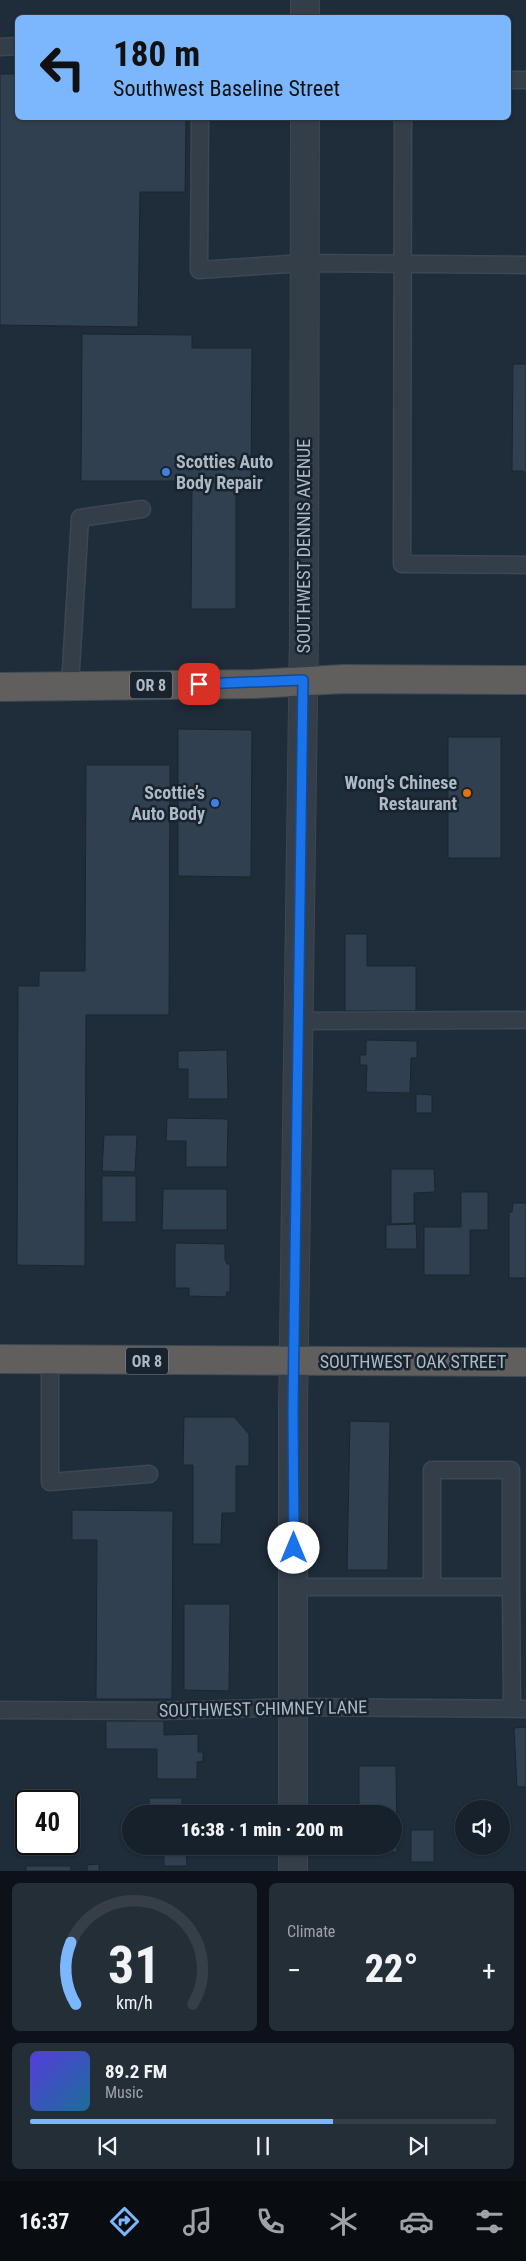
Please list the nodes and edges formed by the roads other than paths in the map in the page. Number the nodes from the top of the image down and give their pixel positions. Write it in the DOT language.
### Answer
graph roads {
  1 [pos="305,0"];
  2 [pos="305,15"];
  3 [pos="15,46"];
  4 [pos="0,47"];
  5 [pos="511,80"];
  6 [pos="526,80"];
  7 [pos="200,120"];
  8 [pos="305,120"];
  9 [pos="402,120"];
  10 [pos="304,263"];
  11 [pos="404,264"];
  12 [pos="526,265"];
  13 [pos="142,509"];
  14 [pos="526,565"];
  15 [pos="303,680"];
  16 [pos="526,680"];
  17 [pos="70,685"];
  18 [pos="0,687"];
  19 [pos="526,1020"];
  20 [pos="299,1021"];
  21 [pos="0,1359"];
  22 [pos="50,1360"];
  23 [pos="294,1362"];
  24 [pos="526,1362"];
  25 [pos="150,1474"];
  26 [pos="432,1586"];
  27 [pos="511,1586"];
  28 [pos="294,1587"];
  29 [pos="294,1707"];
  30 [pos="519,1708"];
  31 [pos="0,1710"];
  32 [pos="293,1805"];
  33 [pos="293,1855"];
  34 [pos="293,1871"];
  1 -- 2 [label="street"];
  3 -- 4 [label="lane"];
  5 -- 6 [label="lane"];
  7 -- 10 [label="lane"];
  8 -- 10 [label="street, SOUTHWEST DENNIS AVENUE"];
  9 -- 11 [label="lane"];
  10 -- 11 [label="lane"];
  10 -- 15 [label="street, SOUTHWEST DENNIS AVENUE"];
  11 -- 12 [label="lane"];
  11 -- 14 [label="lane"];
  13 -- 17 [label="lane"];
  15 -- 16 [label="highway, OR 8"];
  15 -- 17 [label="highway, OR 8"];
  15 -- 20 [label="street, SOUTHWEST DENNIS AVENUE"];
  17 -- 18 [label="highway, OR 8"];
  19 -- 20 [label="lane"];
  20 -- 23 [label="street, SOUTHWEST DENNIS AVENUE"];
  21 -- 22 [label="highway, SOUTHWEST OAK STREET / OR 8"];
  22 -- 23 [label="highway, SOUTHWEST OAK STREET / OR 8"];
  22 -- 25 [label="lane"];
  23 -- 24 [label="highway, SOUTHWEST OAK STREET / OR 8"];
  23 -- 28 [label="street, SOUTHWEST DENNIS AVENUE"];
  26 -- 27 [label="lane"];
  26 -- 27 [label="lane"];
  26 -- 28 [label="lane"];
  27 -- 30 [label="lane"];
  28 -- 29 [label="street, SOUTHWEST DENNIS AVENUE"];
  29 -- 30 [label="lane, SOUTHWEST CHIMNEY LANE"];
  29 -- 31 [label="lane, SOUTHWEST CHIMNEY LANE"];
  29 -- 32 [label="street, SOUTHWEST DENNIS AVENUE"];
  33 -- 34 [label="street"];
}
